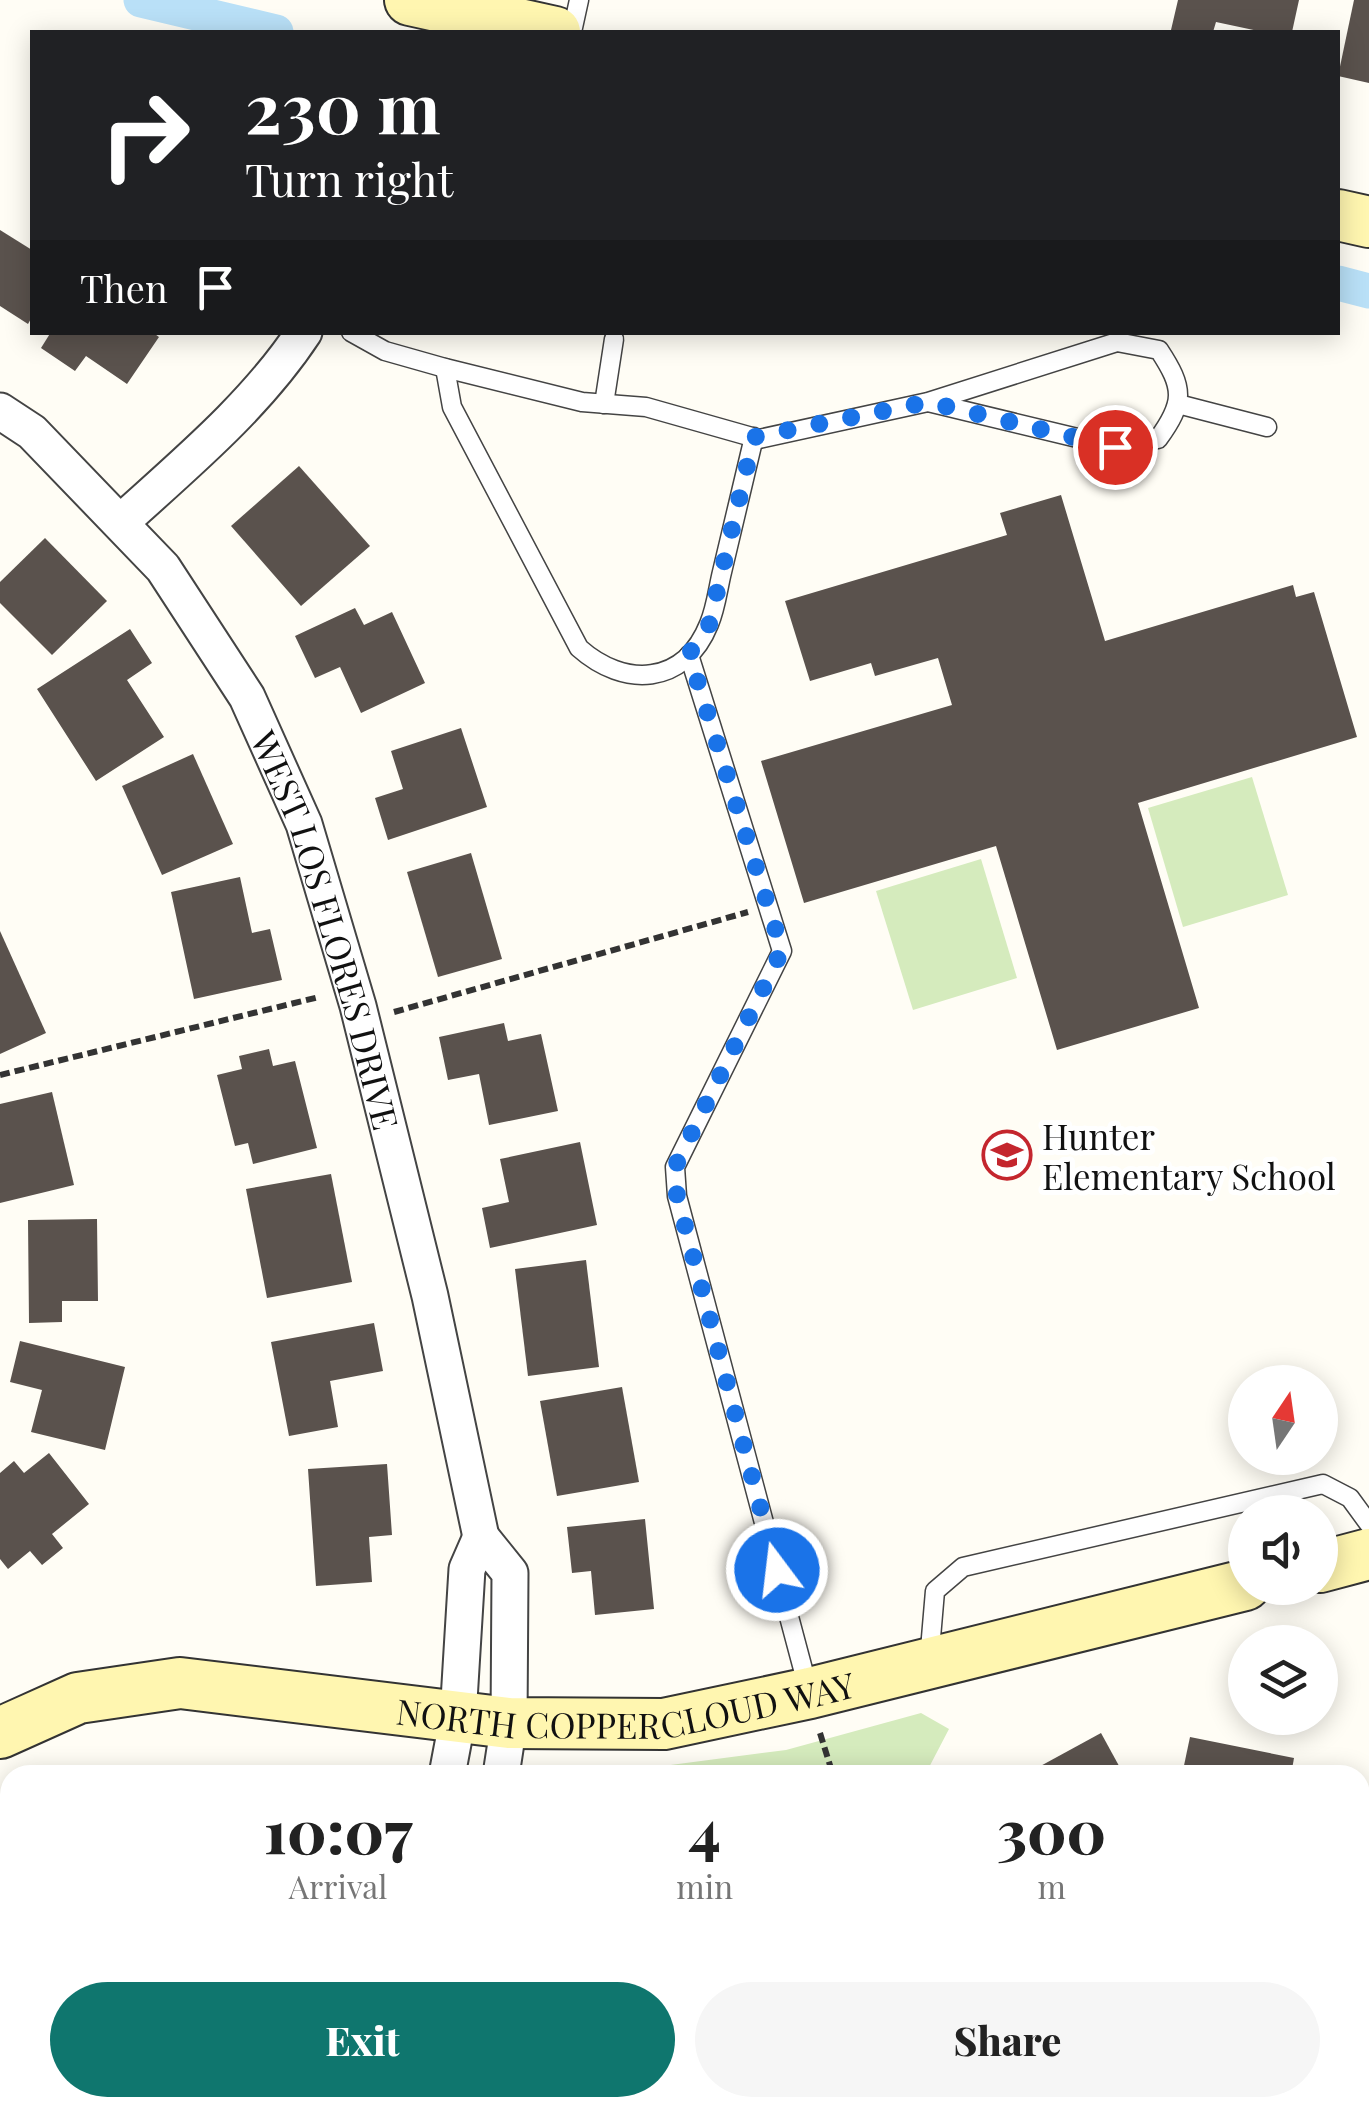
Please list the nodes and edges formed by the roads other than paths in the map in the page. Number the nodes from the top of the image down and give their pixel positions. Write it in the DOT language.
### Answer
graph roads {
  1 [pos="579,0"];
  2 [pos="418,12"];
  3 [pos="541,30"];
  4 [pos="572,30"];
  5 [pos="1340,215"];
  6 [pos="1369,222"];
  7 [pos="302,335"];
  8 [pos="357,335"];
  9 [pos="614,338"];
  10 [pos="445,368"];
  11 [pos="928,402"];
  12 [pos="604,404"];
  13 [pos="1178,404"];
  14 [pos="0,411"];
  15 [pos="1267,427"];
  16 [pos="754,437"];
  17 [pos="121,522"];
  18 [pos="689,654"];
  19 [pos="1369,1524"];
  20 [pos="481,1537"];
  21 [pos="1369,1554"];
  22 [pos="1338,1562"];
  23 [pos="1228,1589"];
  24 [pos="929,1664"];
  25 [pos="813,1708"];
  26 [pos="458,1717"];
  27 [pos="509,1723"];
  28 [pos="0,1733"];
  29 [pos="449,1765"];
  30 [pos="503,1765"];
  1 -- 4 [label="lane"];
  2 -- 3 [label="street"];
  5 -- 6 [label="street"];
  7 -- 17 [label="street"];
  8 -- 10 [label="lane"];
  9 -- 12 [label="lane"];
  10 -- 12 [label="lane"];
  10 -- 18 [label="lane"];
  11 -- 13 [label="lane"];
  11 -- 13 [label="lane"];
  11 -- 16 [label="lane"];
  12 -- 16 [label="lane"];
  13 -- 15 [label="lane"];
  14 -- 17 [label="street, WEST LOS FLORES DRIVE"];
  16 -- 18 [label="lane"];
  17 -- 20 [label="street, WEST LOS FLORES DRIVE"];
  18 -- 25 [label="lane"];
  19 -- 24 [label="lane"];
  20 -- 26 [label="street"];
  20 -- 27 [label="street, WEST LOS FLORES DRIVE"];
  21 -- 22 [label="street"];
  23 -- 24 [label="street, NORTH COPPERCLOUD WAY"];
  24 -- 25 [label="street, NORTH COPPERCLOUD WAY"];
  25 -- 27 [label="street, NORTH COPPERCLOUD WAY"];
  26 -- 27 [label="street, NORTH COPPERCLOUD WAY"];
  26 -- 28 [label="street, NORTH COPPERCLOUD WAY"];
  26 -- 29 [label="street"];
  27 -- 30 [label="street, WEST LOS FLORES DRIVE"];
}
